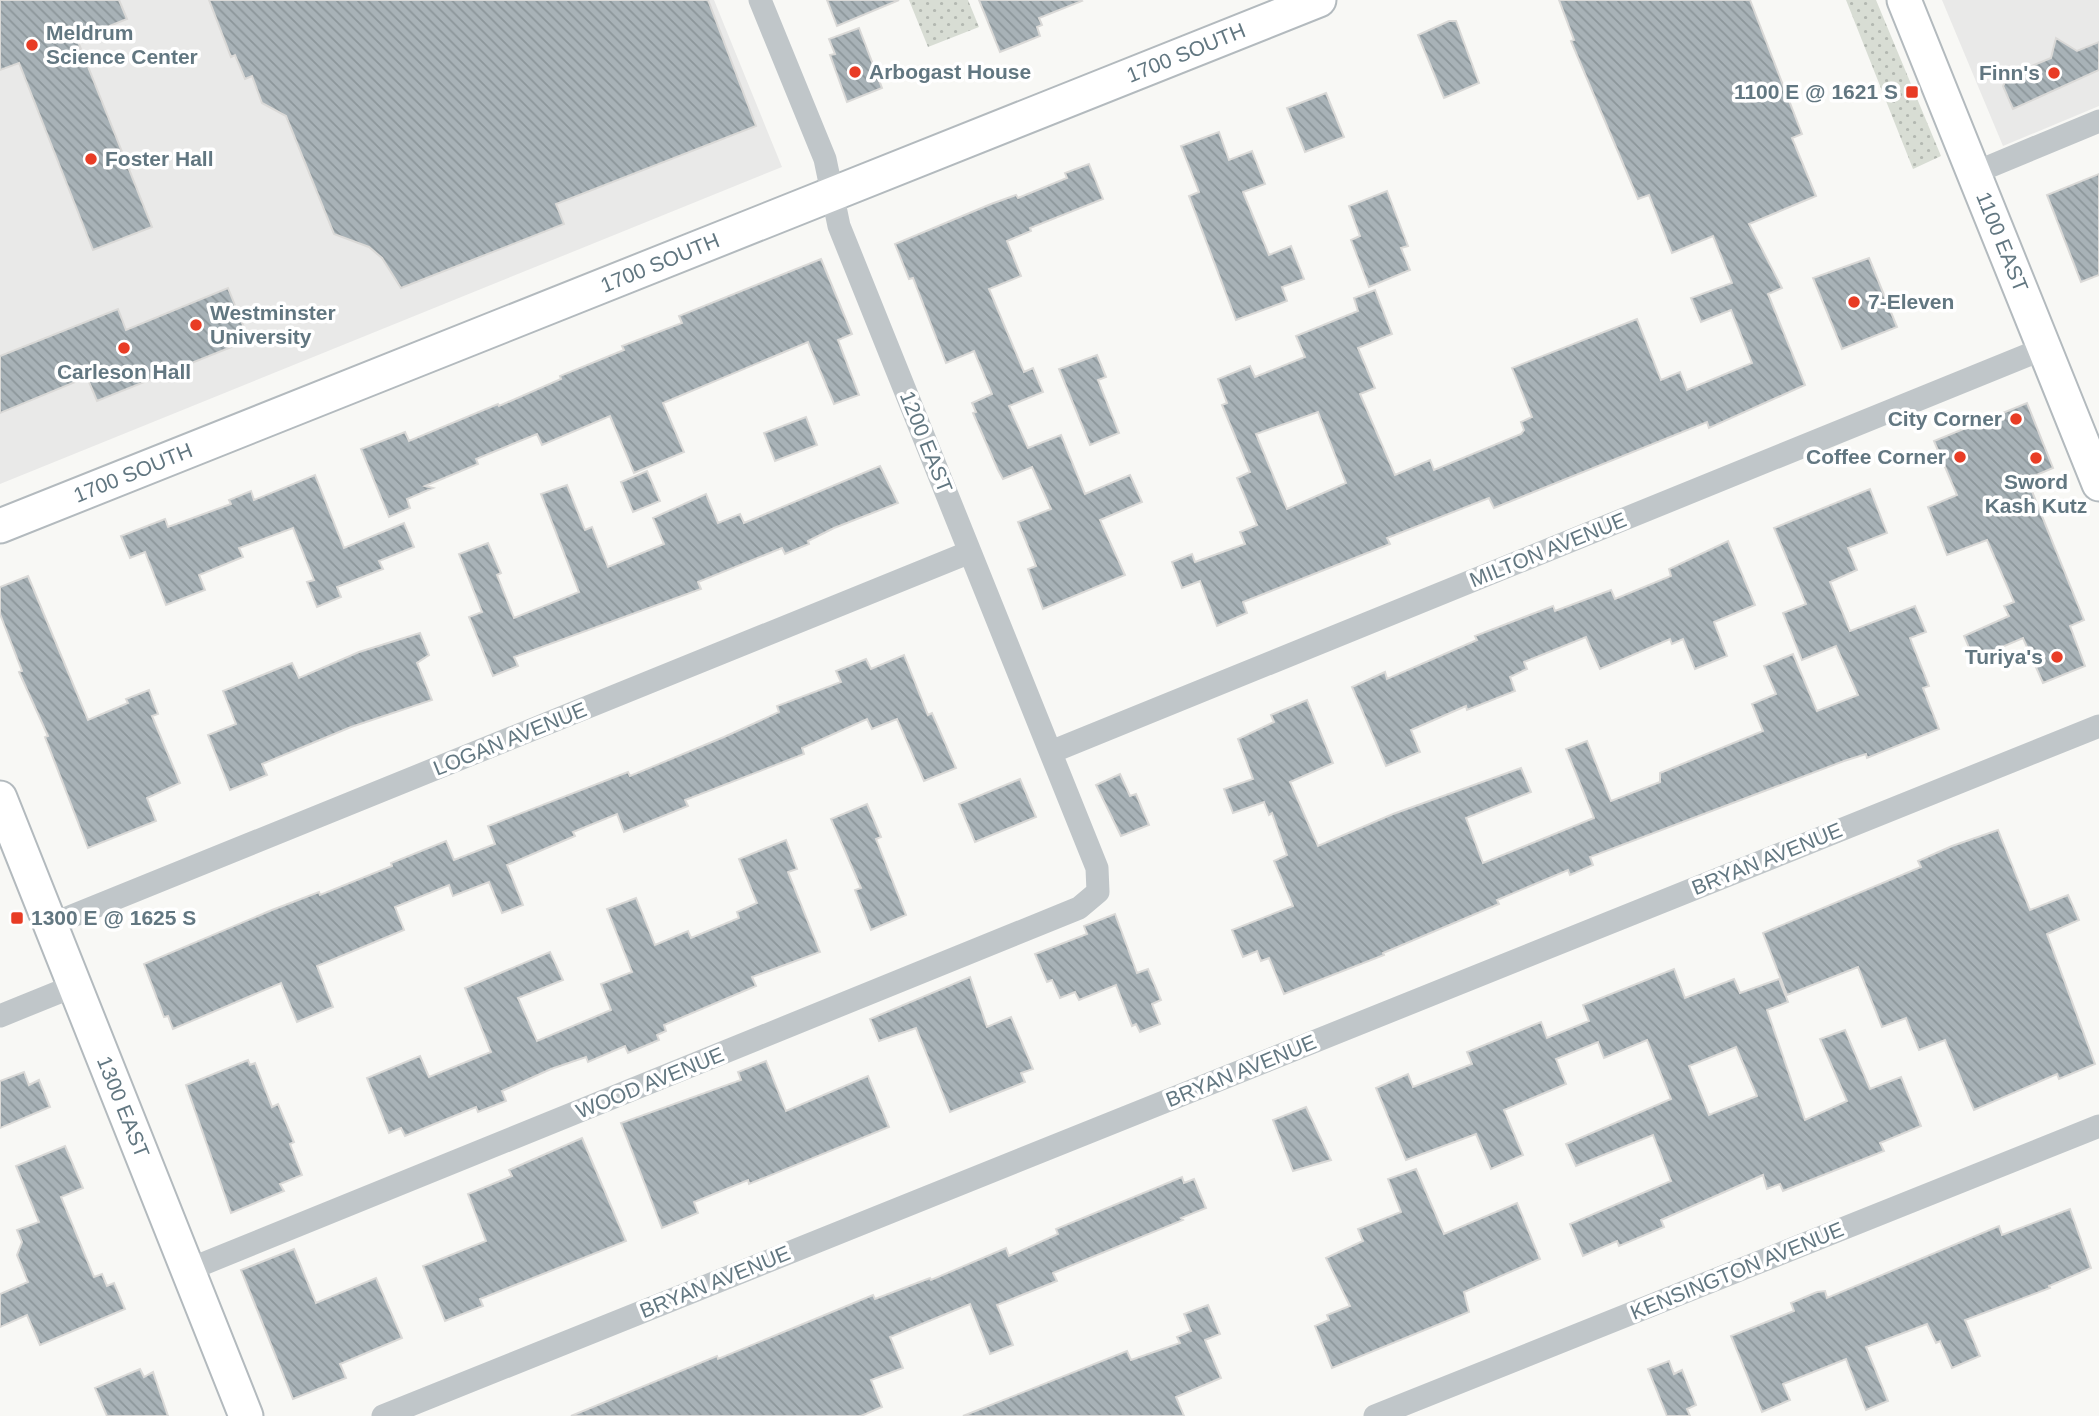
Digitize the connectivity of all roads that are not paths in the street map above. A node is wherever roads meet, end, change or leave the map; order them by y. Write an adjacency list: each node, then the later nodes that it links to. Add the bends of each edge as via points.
1 (760, 0): 6 (street, 1200 EAST, via 825,159)
2 (1320, 0): 6 (street, 1700 SOUTH)
3 (1904, 0): 5 (street, 1100 EAST)
4 (2099, 121): 5 (street)
5 (1974, 173): 7 (street, 1100 EAST)
6 (832, 194): 9 (street, 1700 SOUTH); 10 (street, 1200 EAST, via 839,226)
7 (2045, 348): 8 (street, 1100 EAST); 12 (street, MILTON AVENUE)
8 (2099, 484)
9 (0, 526)
10 (970, 552): 12 (street, 1200 EAST); 15 (street, LOGAN AVENUE)
11 (2099, 726): 21 (street, BRYAN AVENUE)
12 (1051, 752): 14 (street, 1200 EAST)
13 (0, 799): 15 (street, 1300 EAST)
14 (1099, 882): 19 (street, WOOD AVENUE, via 1098,892 1079,908)
15 (50, 925): 16 (street, 1300 EAST)
16 (74, 986): 17 (street); 19 (street, 1300 EAST)
17 (0, 1016)
18 (2099, 1126): 22 (street, KENSINGTON AVENUE)
19 (188, 1270): 20 (street, 1300 EAST)
20 (246, 1416)
21 (383, 1416)
22 (1375, 1416)

